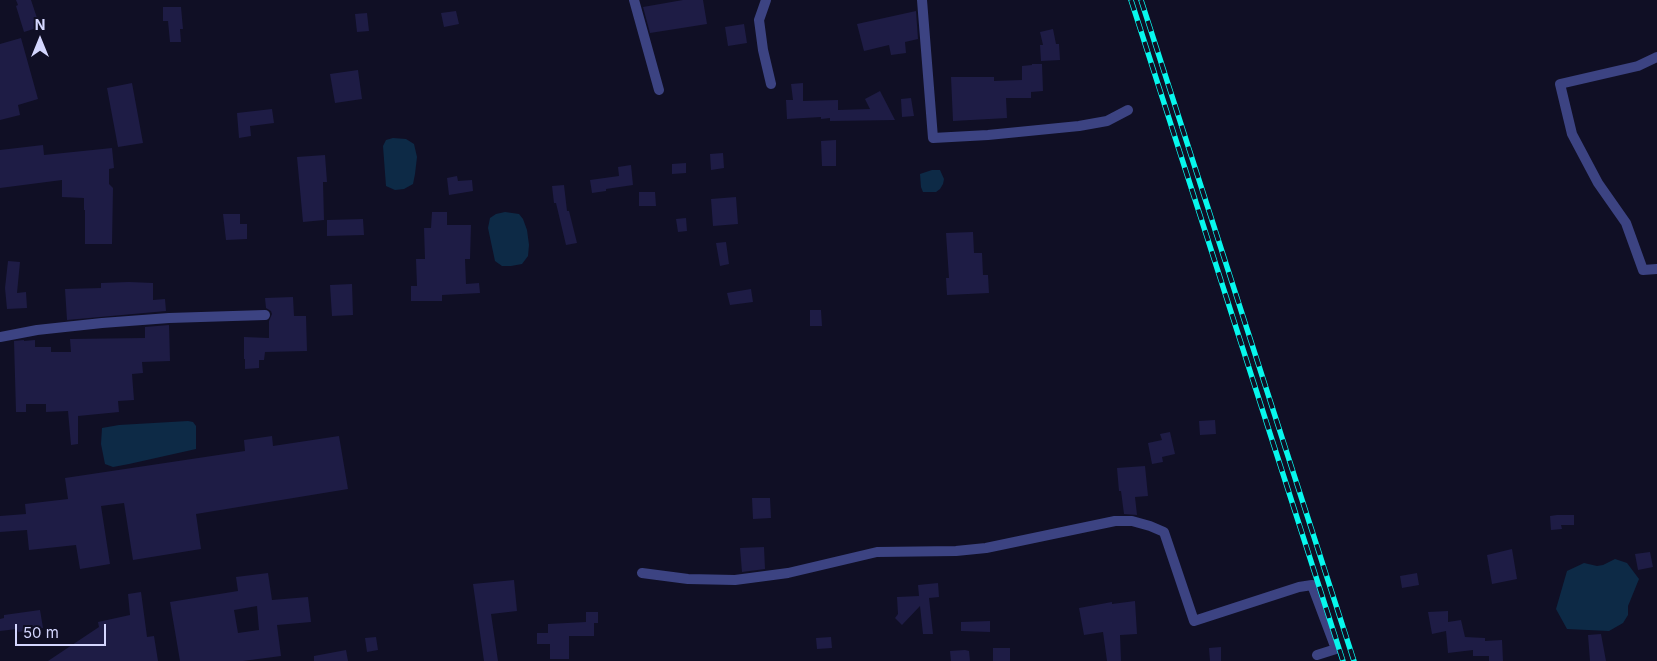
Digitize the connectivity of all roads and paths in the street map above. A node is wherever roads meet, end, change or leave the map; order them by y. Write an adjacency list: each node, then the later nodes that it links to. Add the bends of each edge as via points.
1 (634, 0): 6 (street)
2 (766, 0): 5 (street, via 759,20)
3 (922, 0): 7 (street, via 933,138 988,136 1079,126 1107,121)
4 (1657, 57): 8 (street, via 1638,66 1560,84 1572,134 1598,184 1626,223 1643,270)
5 (771, 84)
6 (659, 90)
7 (1128, 110)
8 (1657, 268)
9 (265, 315): 10 (street, via 112,322)
10 (0, 337)
11 (642, 573): 12 (street, via 688,579 735,580 788,573 877,552 986,548 1116,521 1132,521 1164,532 1194,621 1312,585 1336,649)
12 (1317, 655)

